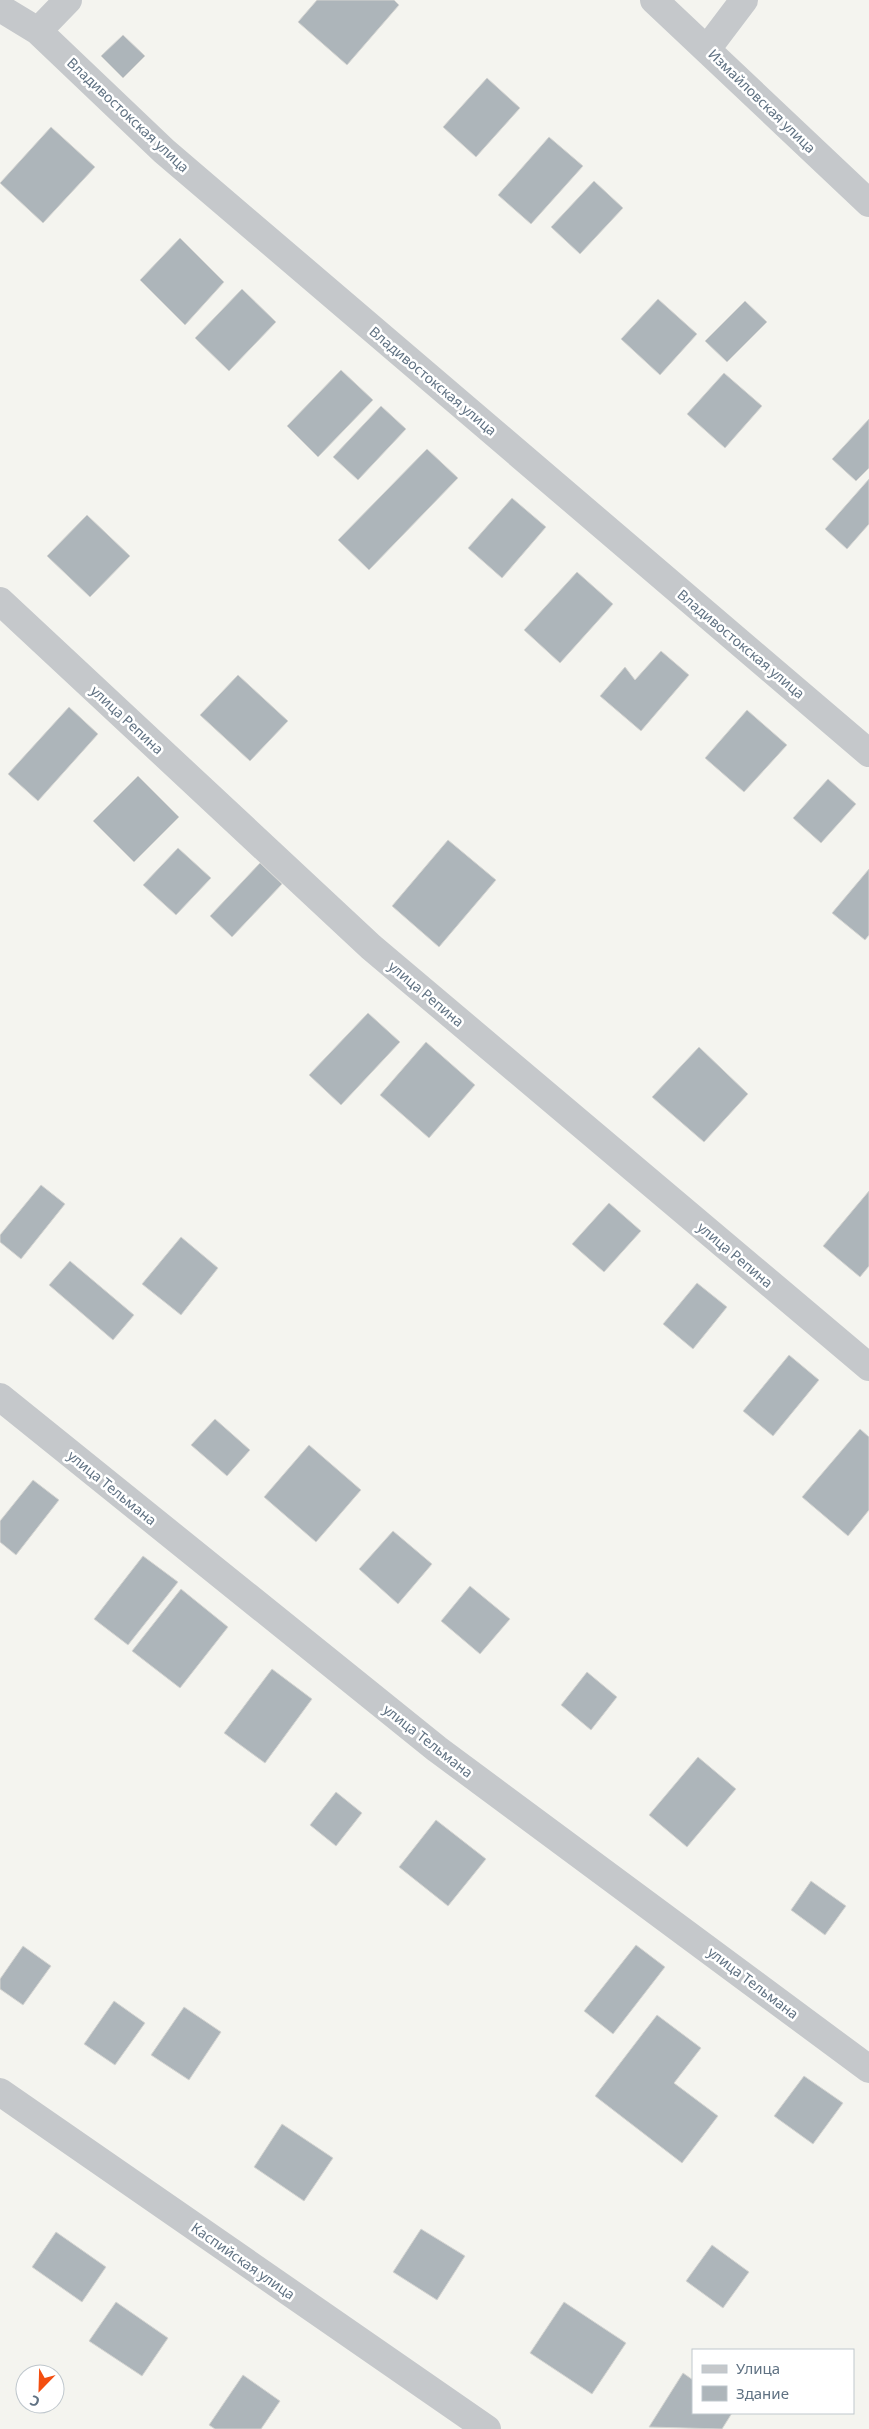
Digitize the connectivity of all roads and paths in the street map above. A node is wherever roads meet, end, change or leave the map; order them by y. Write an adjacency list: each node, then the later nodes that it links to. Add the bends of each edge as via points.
1 (68, 0): 5 (street)
2 (654, 0): 6 (street, Измайловская улица)
3 (744, 0): 6 (street)
4 (0, 8): 5 (street, Владивостокская улица)
5 (38, 31): 9 (street, Владивостокская улица, via 164,151)
6 (707, 49): 7 (street, Измайловская улица)
7 (869, 203)
8 (0, 601): 10 (street, улица Репина, via 370,947)
9 (869, 752)
10 (869, 1367)
11 (0, 1397): 12 (street, улица Тельмана, via 438,1749)
12 (869, 2069)
13 (0, 2092): 14 (street, Каспийская улица)
14 (487, 2429)

